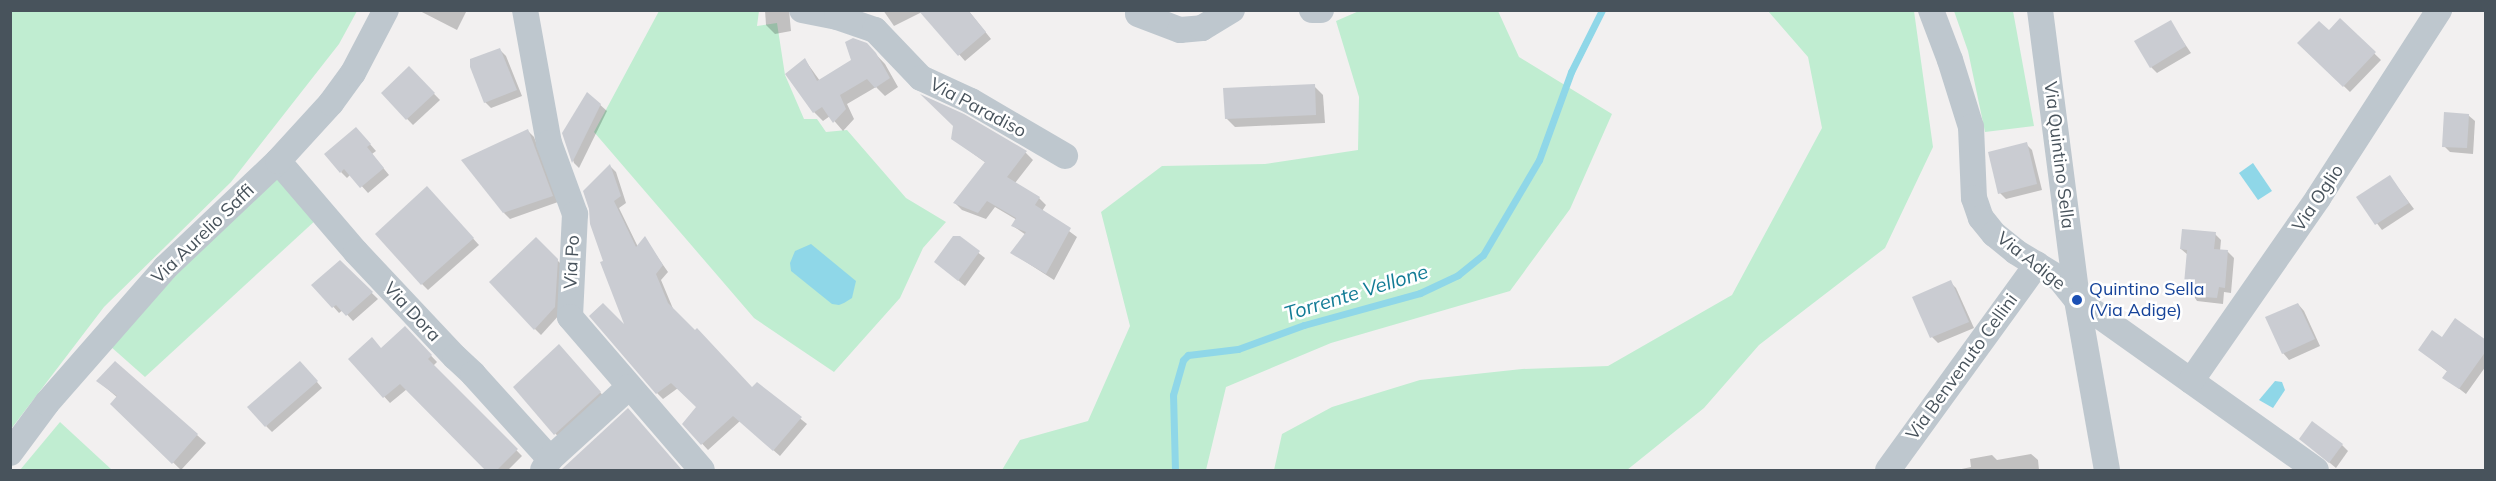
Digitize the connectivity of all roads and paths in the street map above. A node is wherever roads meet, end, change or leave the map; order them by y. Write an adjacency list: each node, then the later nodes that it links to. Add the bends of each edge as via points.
1 (386, 10): 12 (street, Via Aurelio Saffi, via 353,73)
2 (525, 10): 16 (street, Via Po, via 549,143 575,214 570,317)
3 (802, 10): 11 (street, Via Paradiso, via 875,30 921,78 971,101)
4 (1232, 10): 10 (street, via 1202,28 1180,30)
5 (1312, 10): 6 (street)
6 (1321, 10)
7 (1931, 10): 13 (street, Via Adige, via 1971,127 1974,198 1982,218 1994,234)
8 (2040, 10): 14 (street, Via Quintino Sella)
9 (2439, 10): 15 (street, Via Oglio, via 2318,198)
10 (1138, 14)
11 (1065, 156)
12 (278, 161): 17 (street, Via Aurelio Saffi, via 165,268 47,403); 18 (street, Via Dora, via 356,252 473,374)
13 (2037, 264): 14 (street, Via Adige, via 2060,279); 20 (street, Via Benvenuto Cellini)
14 (2078, 300): 15 (street, Via Adige); 21 (street)
15 (2191, 381): 22 (street, Via Adige)
16 (629, 387): 18 (street); 19 (street, Via Po)
17 (10, 453)
18 (547, 465)
19 (702, 471)
20 (1888, 471)
21 (2108, 471)
22 (2316, 471)

